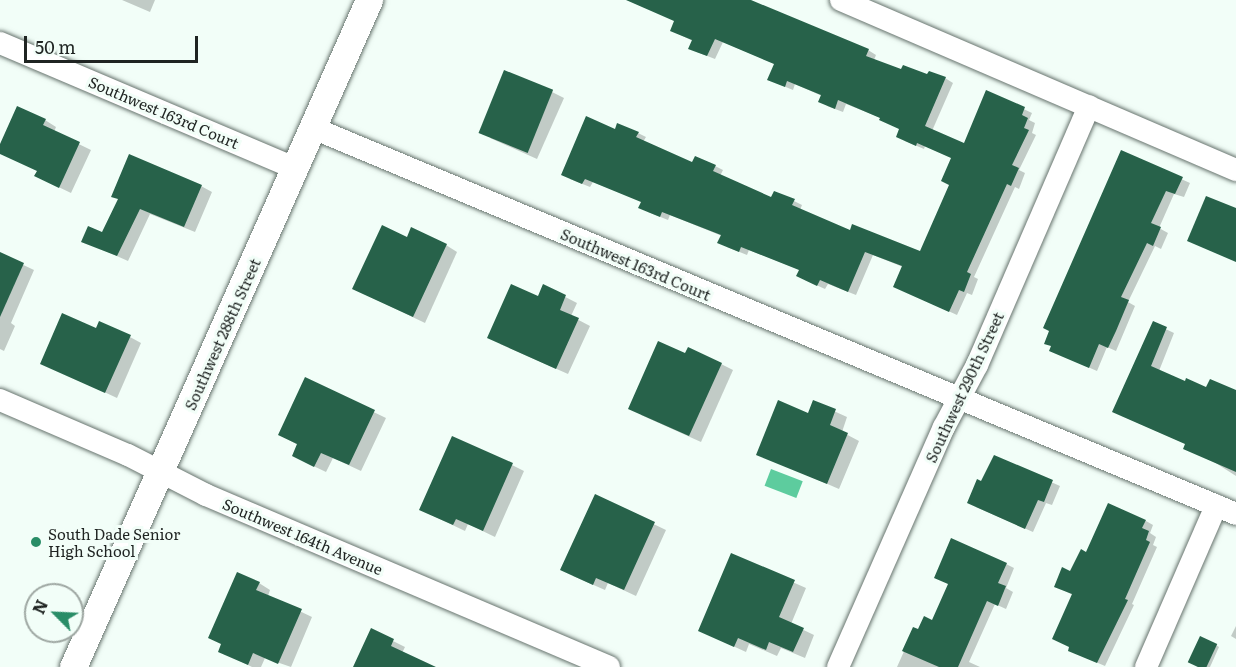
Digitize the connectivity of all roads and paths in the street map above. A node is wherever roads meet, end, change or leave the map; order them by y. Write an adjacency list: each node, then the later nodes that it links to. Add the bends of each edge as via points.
1 (369, 0): 5 (street, Southwest 288th Street)
2 (841, 0): 4 (street)
3 (0, 43): 6 (street, Southwest 163rd Court)
4 (1089, 106): 7 (street); 9 (street, Southwest 290th Street)
5 (313, 128): 6 (street, Southwest 288th Street); 9 (street, Southwest 163rd Court)
6 (295, 168): 10 (street, Southwest 288th Street)
7 (1236, 170)
8 (0, 400): 10 (street, Southwest 164th Avenue)
9 (959, 400): 11 (street, Southwest 163rd Court); 14 (street, Southwest 290th Street)
10 (160, 472): 12 (street, Southwest 288th Street); 13 (street, Southwest 164th Avenue)
11 (1226, 510): 15 (street)
12 (73, 667)
13 (609, 667)
14 (838, 667)
15 (1146, 667)

